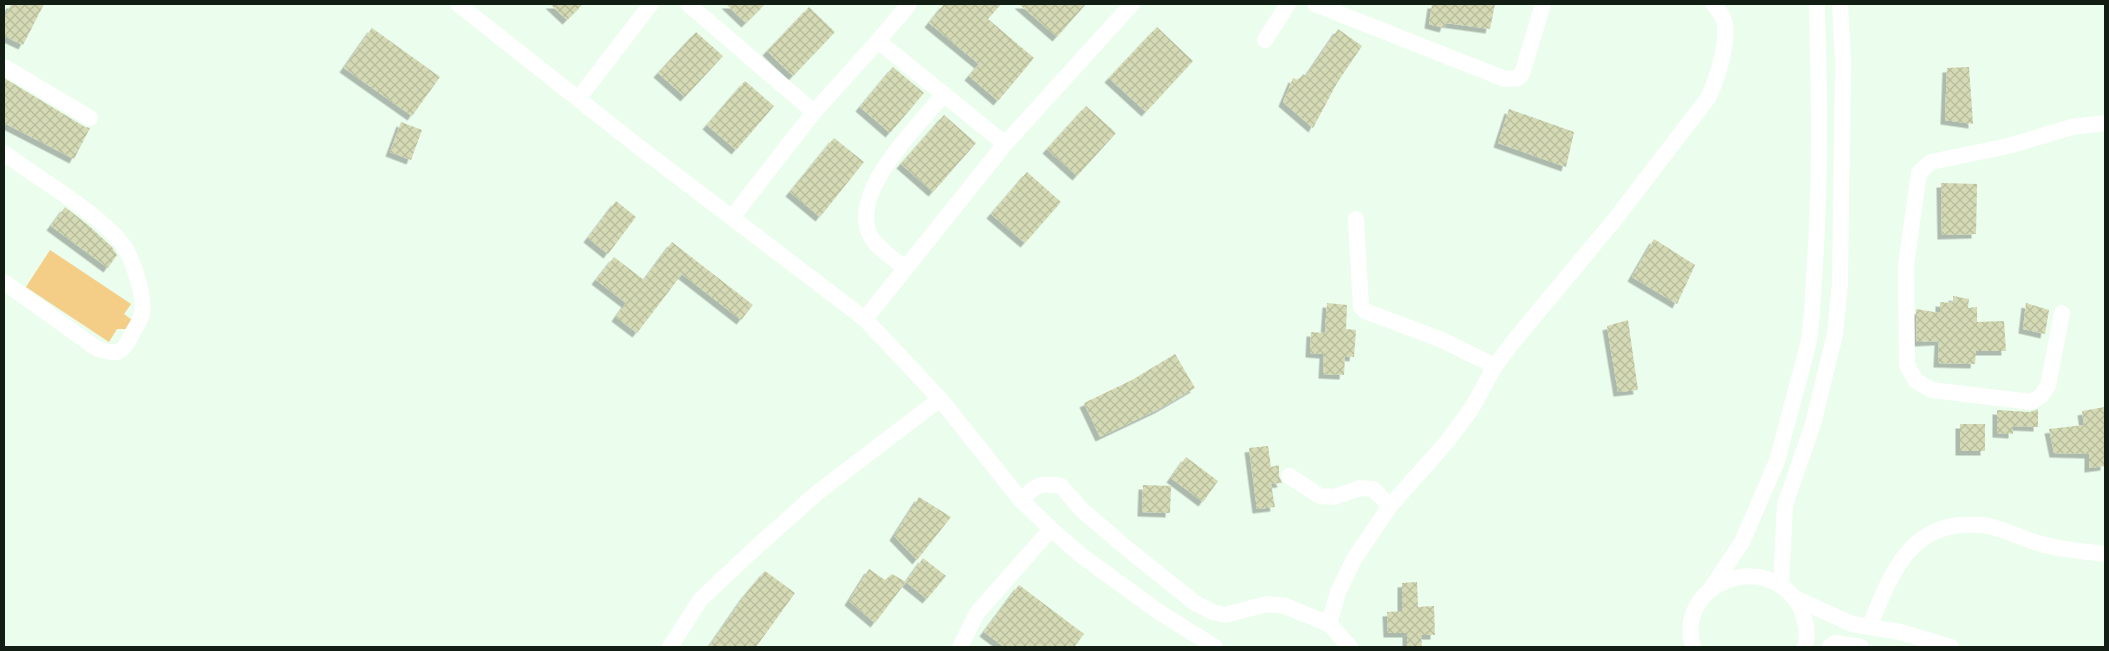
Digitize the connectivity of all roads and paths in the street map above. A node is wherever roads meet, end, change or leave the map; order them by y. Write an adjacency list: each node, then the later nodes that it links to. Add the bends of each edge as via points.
1 (458, 4): 16 (street)
2 (651, 4): 16 (street)
3 (688, 4): 17 (street)
4 (909, 4): 13 (street)
5 (1132, 4): 20 (street)
6 (1288, 4): 12 (street)
7 (1315, 4): 8 (street, via 1505,79 1518,78 1522,74)
8 (1543, 4)
9 (1713, 4): 28 (street, via 1725,23 1725,40 1715,84 1708,98 1616,218)
10 (1817, 4): 36 (street, via 1817,232 1808,345 1777,461 1742,542)
11 (1840, 4): 35 (street, via 1840,283 1835,334 1813,424 1785,505)
12 (1265, 40)
13 (878, 41): 15 (street); 17 (street)
14 (4, 67): 18 (street)
15 (944, 94): 20 (street); 24 (street, via 883,169 867,200 871,236)
16 (578, 99): 22 (street)
17 (814, 112): 22 (street)
18 (90, 118)
19 (2105, 123): 26 (street, via 2072,127 2008,146 1931,162 1919,173 1906,265 1907,365 1916,381 1932,390 2031,402 2048,386)
20 (1005, 144): 24 (street)
21 (4, 153): 25 (street, via 98,220 121,243 141,290 142,314 126,346 119,352 110,353 96,348)
22 (733, 216): 27 (street)
23 (1356, 219): 28 (street, via 1361,307)
24 (905, 268): 27 (street)
25 (4, 282)
26 (2062, 313)
27 (865, 319): 29 (street)
28 (1495, 366): 32 (street, via 1472,408 1446,443)
29 (940, 399): 31 (street); 41 (street, via 817,493 752,551 700,600)
30 (1288, 476): 32 (street, via 1320,496 1334,497 1360,488 1372,489)
31 (1021, 500): 33 (street); 38 (street, via 1034,487 1046,483 1061,486 1082,510 1130,551 1195,603 1214,612 1225,615 1268,604 1285,606)
32 (1390, 506): 38 (street, via 1354,559 1338,592)
33 (1051, 529): 42 (street, via 977,613); 43 (street, via 1082,556 1159,612)
34 (2105, 554): 39 (street, via 2043,545 1981,525 1951,526 1933,531 1900,560)
35 (1781, 585): 36 (street, via 1764,577 1745,575 1726,579); 37 (street)
36 (1710, 590): 40 (street, via 1698,604)
37 (1795, 598): 39 (street, via 1852,624); 45 (street, via 1805,616 1808,638)
38 (1329, 624): 44 (street)
39 (1870, 625): 48 (street)
40 (1690, 645)
41 (670, 647)
42 (960, 647)
43 (1215, 647)
44 (1350, 647)
45 (1805, 647)
46 (1829, 647): 47 (street, via 1835,643)
47 (1861, 647)
48 (1951, 647)

